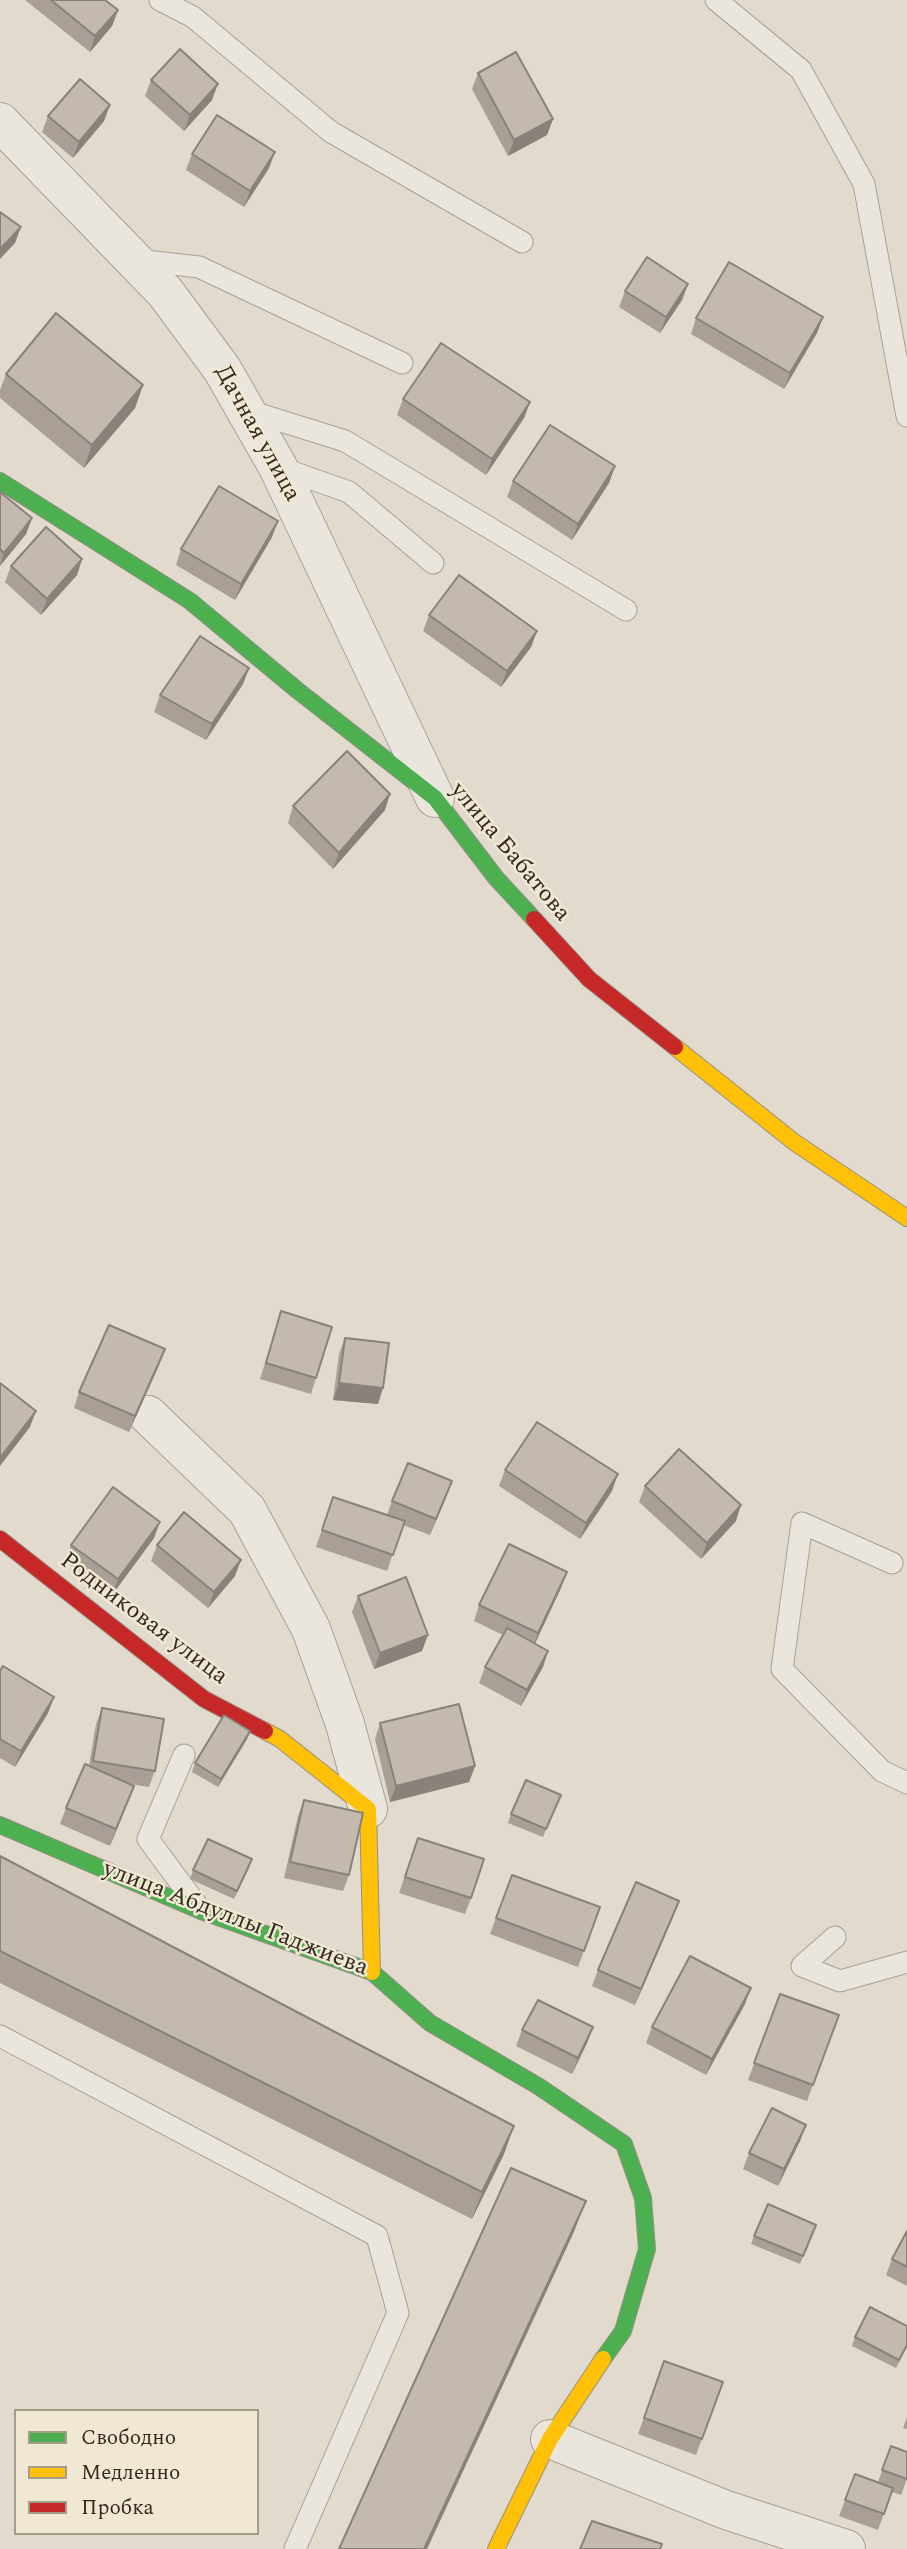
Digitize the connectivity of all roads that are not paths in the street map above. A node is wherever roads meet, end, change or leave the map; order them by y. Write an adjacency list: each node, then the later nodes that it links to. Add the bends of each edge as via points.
1 (160, 0): 4 (lane, via 193,17 331,132)
2 (716, 0): 8 (lane, via 801,70 864,184)
3 (0, 121): 5 (street, Дачная улица)
4 (522, 242)
5 (135, 260): 6 (lane, via 199,267); 7 (street, Дачная улица, via 222,369)
6 (402, 363)
7 (246, 410): 9 (street, Дачная улица); 12 (lane, via 345,441)
8 (907, 416)
9 (278, 467): 11 (lane, via 349,492); 13 (street, Дачная улица)
10 (0, 481): 13 (street, улица Бабатова, via 190,601)
11 (433, 563)
12 (626, 610)
13 (435, 798): 14 (street, улица Бабатова, via 496,878 589,979 794,1142)
14 (907, 1218)
15 (148, 1415): 20 (street, via 247,1510 311,1629 345,1724)
16 (0, 1539): 20 (street, Родниковая улица, via 204,1699 280,1739)
17 (892, 1563): 19 (lane, via 802,1523 782,1669 882,1771)
18 (184, 1755): 22 (lane, via 148,1839)
19 (907, 1783)
20 (368, 1809): 25 (street)
21 (0, 1825): 22 (street, улица Абдуллы Гаджиева)
22 (201, 1911): 25 (street, улица Абдуллы Гаджиева)
23 (835, 1937): 24 (lane, via 802,1966 840,1981)
24 (907, 1962)
25 (372, 1972): 27 (street, улица Абдуллы Гаджиева, via 430,2023 624,2144 643,2198 647,2249 623,2331)
26 (0, 2036): 28 (lane, via 376,2236 398,2313)
27 (550, 2439): 29 (street, улица Абдуллы Гаджиева); 30 (street, via 726,2510)
28 (295, 2549)
29 (496, 2549)
30 (846, 2549)

